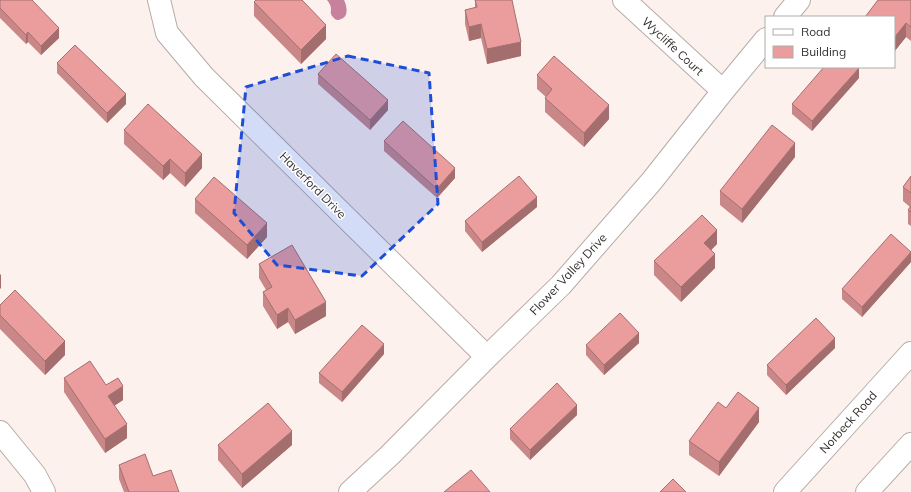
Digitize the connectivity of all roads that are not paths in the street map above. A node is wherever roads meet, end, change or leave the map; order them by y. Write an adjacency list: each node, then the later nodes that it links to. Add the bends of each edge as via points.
1 (159, 0): 8 (street, Haverford Drive, via 168,32 204,77)
2 (624, 0): 6 (street, Wycliffe Court)
3 (799, 0): 4 (street)
4 (786, 16)
5 (765, 41): 6 (street, Flower Valley Drive)
6 (723, 91): 8 (street, Flower Valley Drive, via 651,182 561,285)
7 (911, 353): 13 (street, Norbeck Road)
8 (487, 357): 12 (street, Flower Valley Drive)
9 (0, 432): 11 (street, via 35,475)
10 (911, 444): 14 (street)
11 (44, 492)
12 (350, 492)
13 (785, 492)
14 (867, 492)

